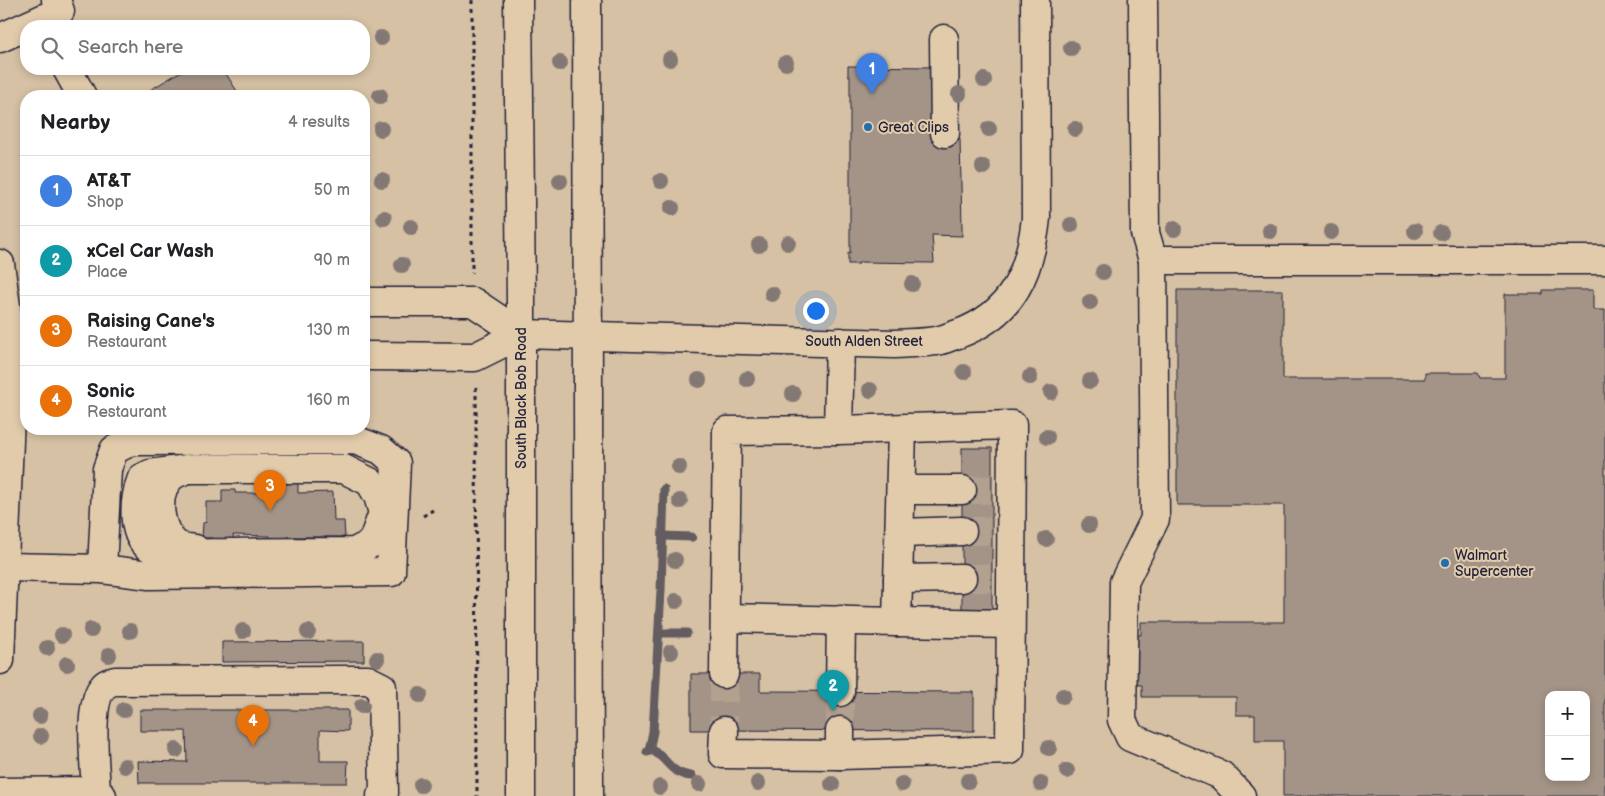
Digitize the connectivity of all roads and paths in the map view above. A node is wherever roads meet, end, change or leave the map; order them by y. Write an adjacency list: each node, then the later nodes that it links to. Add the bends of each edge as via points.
1 (472, 0): 15 (path)
2 (518, 0): 18 (main road, South Black Bob Road)
3 (587, 0): 19 (main road)
4 (1035, 0): 20 (main road, South Alden Street, via 1036,218 1033,247 1024,275 1008,302 978,327 937,341 894,344)
5 (1143, 0): 12 (main road, via 1145,233)
6 (20, 28): 7 (main road)
7 (0, 38)
8 (944, 39): 11 (main road)
9 (70, 75): 10 (main road)
10 (79, 90)
11 (945, 133)
12 (1153, 260): 13 (main road); 51 (main road, via 1155,518 1124,582 1122,720 1130,737 1221,775)
13 (1605, 260)
14 (0, 264): 17 (main road)
15 (472, 267)
16 (370, 302): 18 (main road, via 473,302)
17 (16, 304): 21 (main road)
18 (521, 334): 19 (main road, South Alden Street); 22 (main road, via 475,357); 49 (main road, South Black Bob Road)
19 (587, 334): 20 (main road, South Alden Street, via 631,338); 50 (main road)
20 (840, 342): 25 (main road)
21 (18, 354): 26 (main road)
22 (370, 356)
23 (476, 384): 48 (path)
24 (902, 429): 25 (main road); 27 (main road); 40 (main road, via 1012,426 1001,489 1001,577)
25 (838, 430): 37 (main road, via 727,430)
26 (3, 486): 32 (main road)
27 (902, 490): 28 (main road); 30 (main road)
28 (962, 490)
29 (962, 531): 30 (main road)
30 (901, 533): 36 (main road)
31 (357, 552): 31 (main road, via 372,544 383,513 370,482 344,469 188,469 171,477 163,489 161,516 164,530 177,546 218,553); 34 (main road)
32 (4, 567): 33 (main road); 41 (main road)
33 (102, 569): 34 (main road, via 149,575); 34 (main road, via 107,469 114,450 132,441 355,440 381,450 396,463 390,572)
34 (315, 573)
35 (962, 578): 36 (main road)
36 (898, 579): 39 (main road)
37 (726, 618): 38 (main road); 42 (main road)
38 (841, 620): 39 (main road); 43 (main road)
39 (897, 622): 40 (main road)
40 (1010, 624): 44 (main road, via 1010,750)
41 (0, 660)
42 (724, 674)
43 (840, 692)
44 (724, 742)
45 (0, 792): 46 (main road)
46 (99, 793): 47 (main road, via 94,710 104,685 114,681 341,680 376,682 382,687 384,793)
47 (381, 796)
48 (478, 796)
49 (521, 796)
50 (589, 796)
51 (1242, 796)

